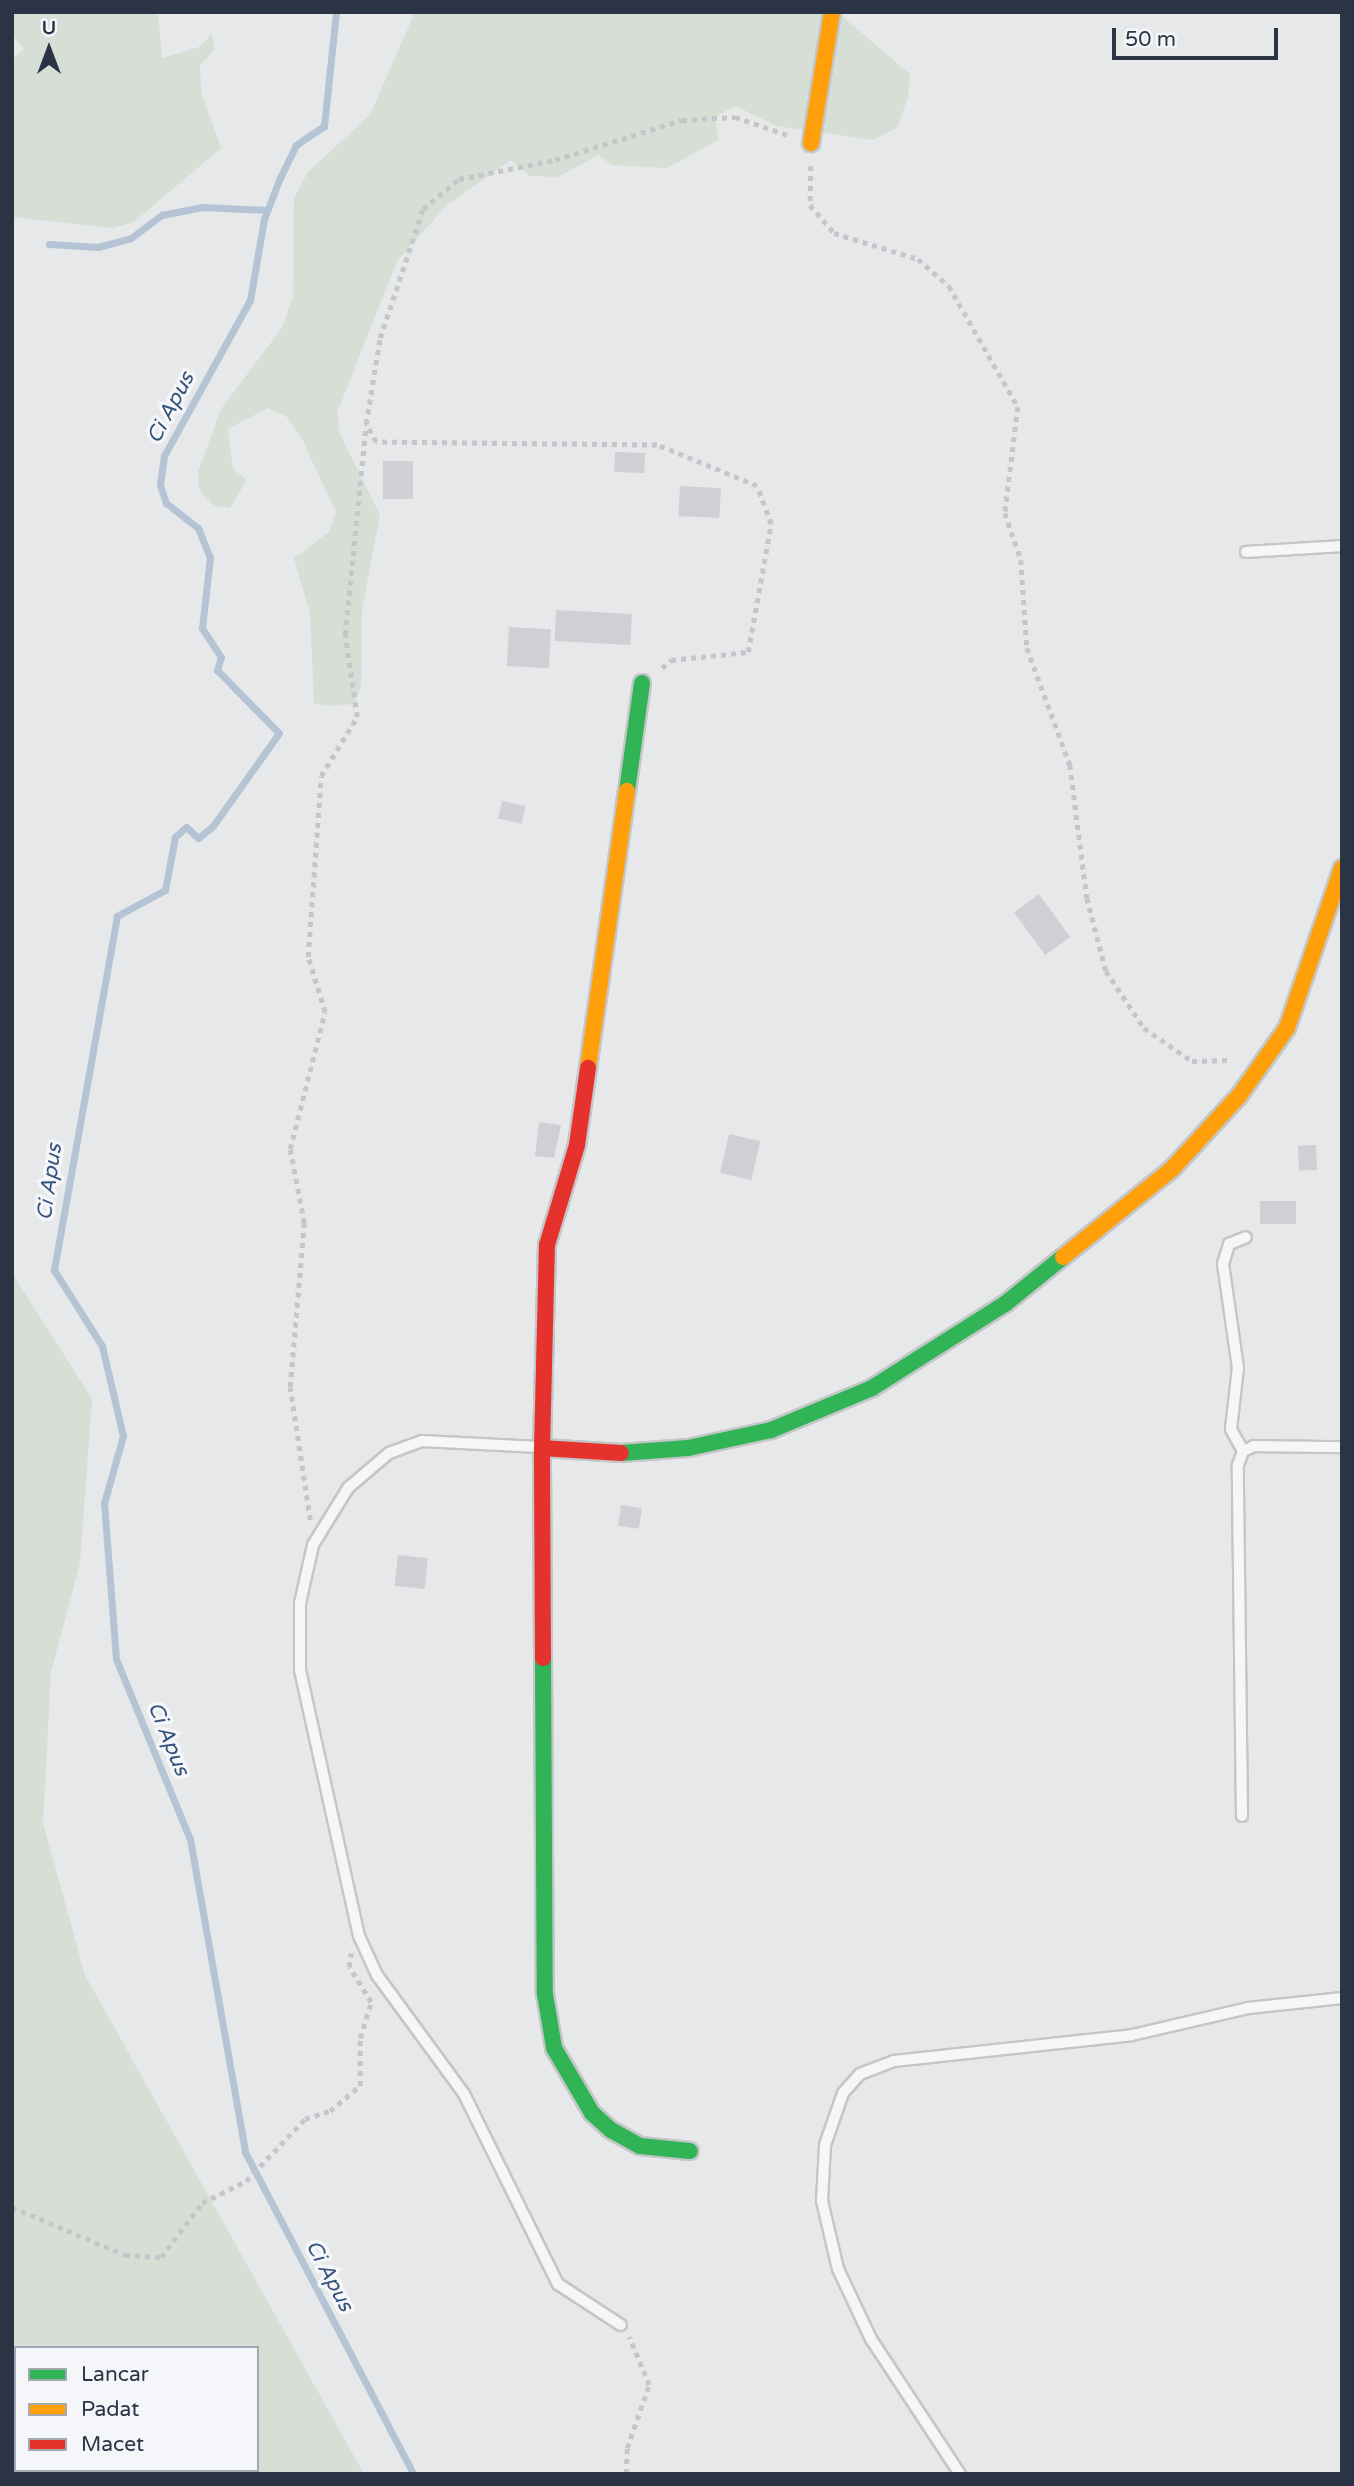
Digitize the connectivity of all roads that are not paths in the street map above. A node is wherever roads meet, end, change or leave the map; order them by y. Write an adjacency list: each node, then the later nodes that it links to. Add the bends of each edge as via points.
1 (832, 12): 2 (street)
2 (811, 143)
3 (1342, 546): 4 (lane)
4 (1246, 552)
5 (642, 683): 9 (street, via 578,1145 547,1245)
6 (1342, 868): 9 (street, via 1287,1028 1239,1096 1172,1169 1005,1304 872,1388 771,1430 688,1448 615,1454)
7 (1246, 1237): 10 (lane, via 1229,1244 1223,1264 1238,1368 1231,1429)
8 (1342, 1447): 10 (lane)
9 (542, 1448): 13 (street, via 545,1994 554,2048 592,2113 611,2130 640,2146); 14 (lane, via 422,1441 389,1454 348,1488 313,1545 300,1603 300,1670 359,1936 377,1975 464,2094 558,2284)
10 (1243, 1451): 11 (lane)
11 (1242, 1816)
12 (1342, 1998): 15 (lane, via 1248,2008 1132,2035 894,2061 860,2074 843,2093 825,2145 822,2201 838,2269 871,2339)
13 (690, 2151)
14 (621, 2325)
15 (960, 2474)

